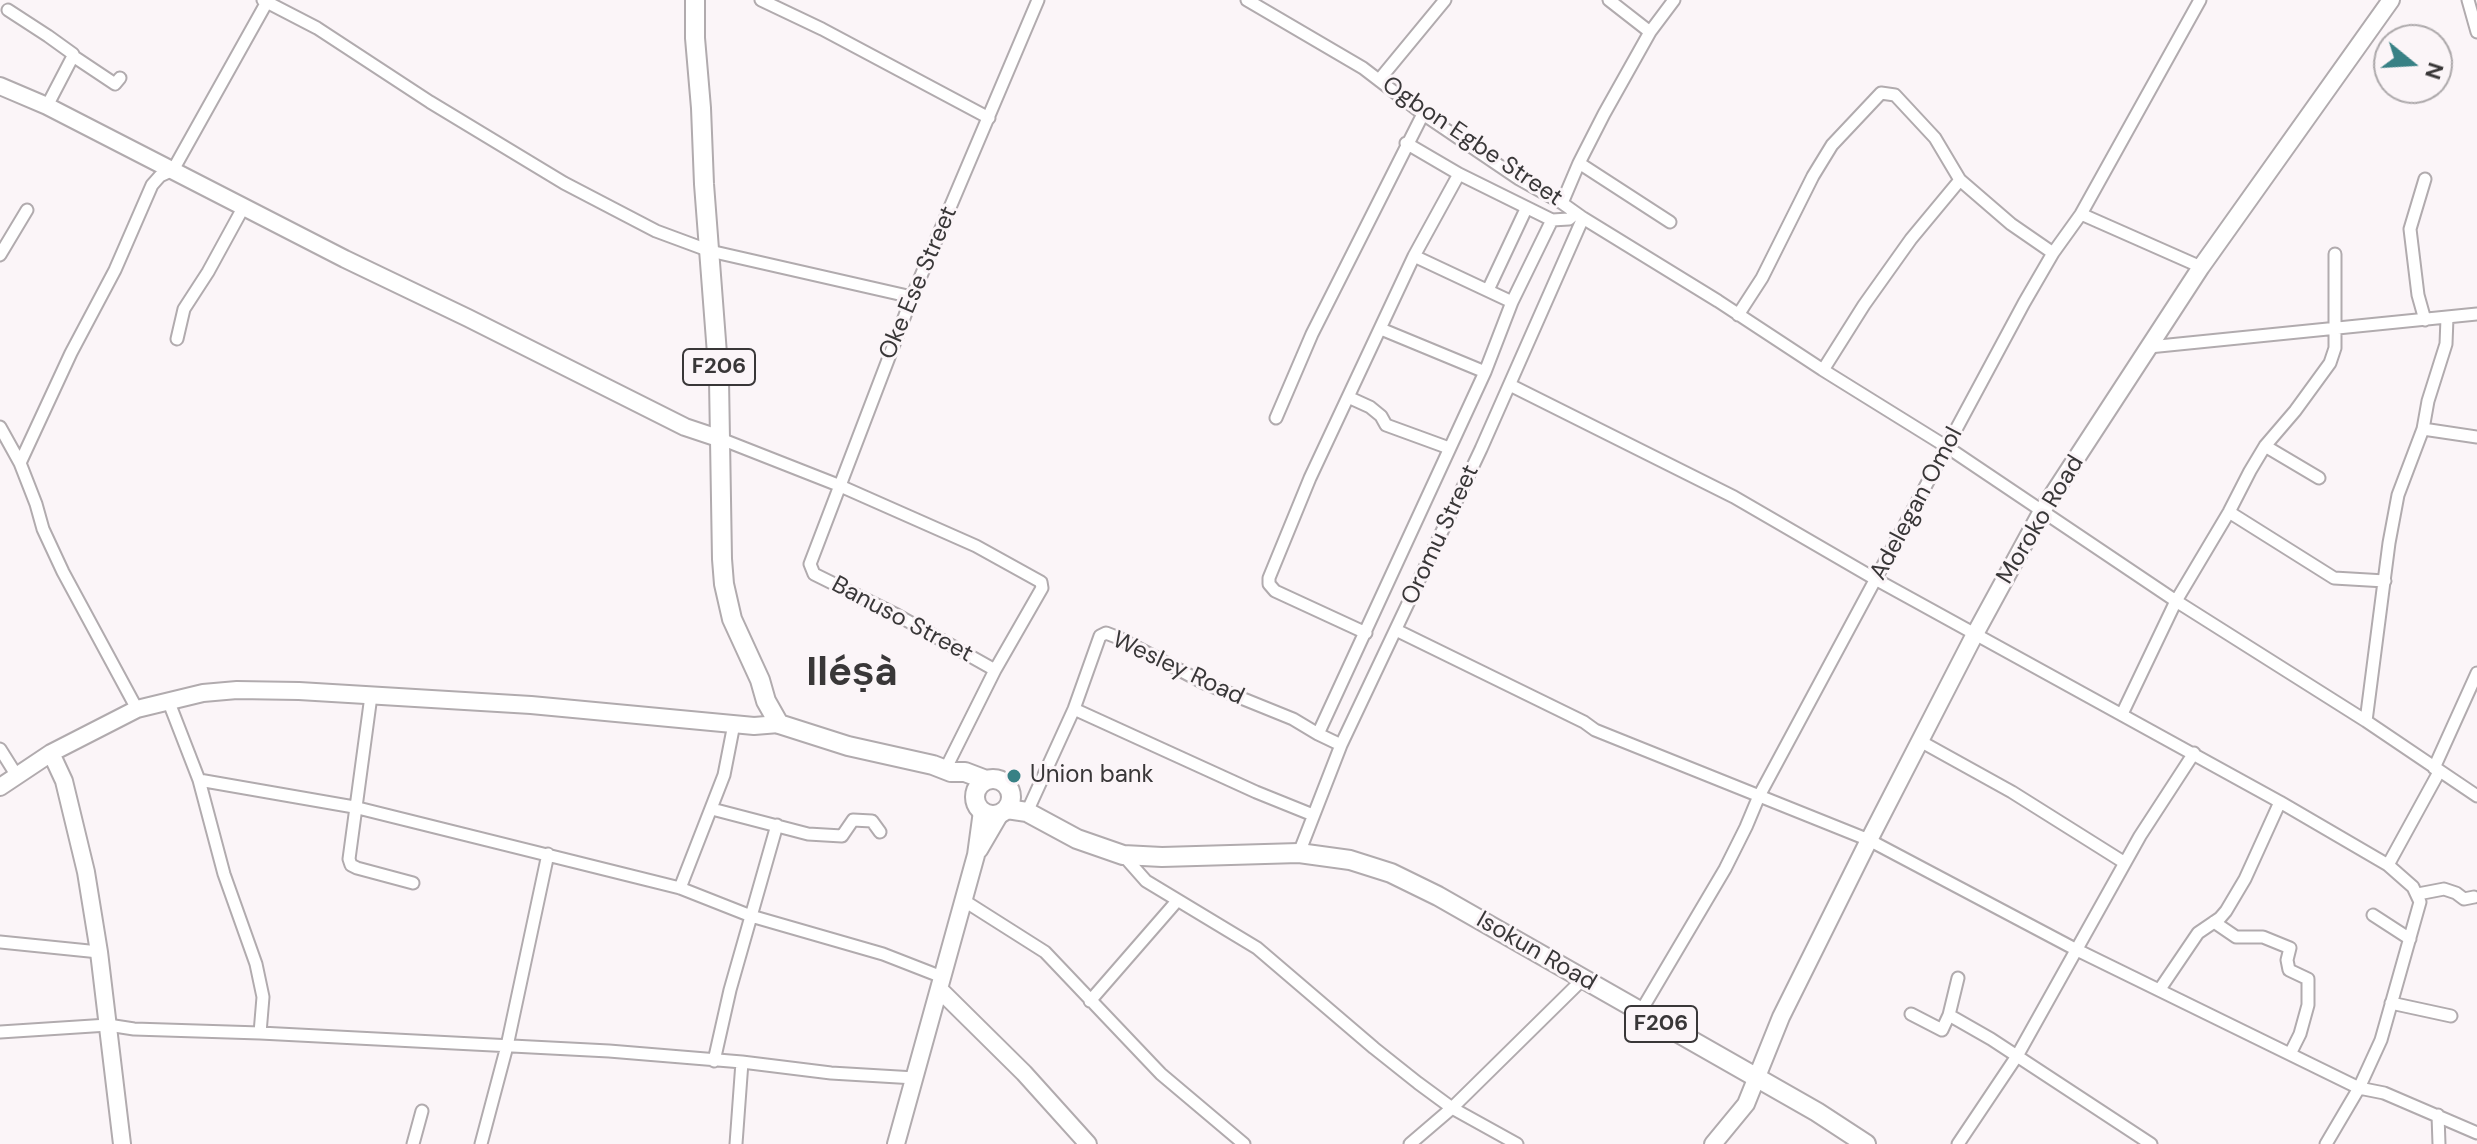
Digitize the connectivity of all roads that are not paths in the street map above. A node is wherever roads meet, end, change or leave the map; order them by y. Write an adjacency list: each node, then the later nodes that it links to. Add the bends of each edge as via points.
1 (695, 0): 36 (main road, F206)
2 (761, 0): 21 (street)
3 (1038, 0): 21 (street, Oke Ese Street)
4 (1247, 0): 17 (street, Ogbon Egbe Street)
5 (1445, 0): 17 (street)
6 (1609, 0): 13 (street)
7 (1674, 0): 13 (street)
8 (2200, 0): 32 (street, Adelegan Omol)
9 (2391, 0): 41 (street, Moroko Road)
10 (2468, 0): 14 (street)
11 (266, 1): 24 (street); 36 (street, via 564,183 656,231)
12 (8, 10): 15 (street)
13 (1650, 32): 23 (street)
14 (2477, 32)
15 (74, 57): 16 (street, via 115,84); 19 (street)
16 (120, 78)
17 (1379, 80): 20 (street, Ogbon Egbe Street)
18 (0, 86): 19 (street)
19 (47, 106): 24 (street)
20 (1423, 114): 22 (street); 28 (street, Ogbon Egbe Street)
21 (989, 118): 43 (street, Oke Ese Street)
22 (1406, 143): 25 (street); 57 (street)
23 (1579, 163): 28 (street); 35 (street)
24 (173, 170): 29 (street); 65 (street, via 152,185)
25 (1459, 174): 30 (street); 40 (street)
26 (2425, 179): 48 (street, via 2410,229)
27 (1960, 180): 37 (street); 46 (street, via 1935,138 1895,95 1881,93 1832,145); 53 (street, via 1911,239)
28 (1562, 203): 33 (street, Ogbon Egbe Street)
29 (243, 208): 51 (street, via 184,309); 61 (street, via 685,427)
30 (1526, 209): 34 (street); 42 (street)
31 (27, 210): 39 (street)
32 (2081, 214): 37 (street, Adelegan Omol); 41 (street)
33 (1580, 216): 34 (street); 46 (street, Ogbon Egbe Street); 55 (street, Oromu Street)
34 (1552, 220): 44 (street)
35 (1670, 222)
36 (710, 251): 43 (street); 61 (main road, F206)
37 (2053, 253): 63 (street, Adelegan Omol)
38 (2335, 254): 49 (street)
39 (0, 255)
40 (1414, 256): 42 (street); 50 (street)
41 (2201, 267): 52 (street, Moroko Road)
42 (1488, 290): 44 (street)
43 (912, 297): 67 (street, Oke Ese Street)
44 (1512, 302): 54 (street)
45 (2477, 314): 47 (street)
46 (1738, 315): 53 (street)
47 (2447, 318): 48 (street); 59 (street, via 2446,344)
48 (2425, 320): 49 (street)
49 (2335, 328): 52 (street); 62 (street, via 2335,348 2323,376)
50 (1381, 329): 54 (street); 56 (street)
51 (177, 339)
52 (2149, 347): 68 (street, Moroko Road)
53 (1823, 370): 63 (street)
54 (1485, 372): 64 (street)
55 (1510, 385): 71 (street, via 1734,497); 74 (street, Oromu Street)
56 (1348, 397): 64 (street, via 1370,407 1386,425); 75 (street, via 1287,530 1269,584)
57 (1276, 418)
58 (0, 427): 65 (street)
59 (2423, 429): 60 (street); 72 (street, via 2398,495)
60 (2477, 437)
61 (721, 439): 67 (street); 86 (main road, F206, via 724,584 732,619)
62 (2265, 446): 66 (street); 69 (street)
63 (1947, 447): 68 (street); 71 (street, Adelegan Omol)
64 (1449, 448): 75 (street)
65 (20, 463): 81 (street, via 43,529)
66 (2319, 478)
67 (838, 485): 70 (street, Oke Ese Street); 77 (street, via 1038,579 1042,588)
68 (2042, 511): 73 (street); 76 (street, Moroko Road)
69 (2229, 512): 72 (street, via 2334,578); 73 (street)
70 (810, 569): 77 (street, Banuso Street)
71 (1877, 580): 76 (street); 99 (street, Adelegan Omol)
72 (2385, 581): 84 (street)
73 (2176, 601): 83 (street); 84 (street)
74 (1396, 630): 89 (street, Oromu Street); 99 (street, via 1595,730)
75 (1366, 633): 87 (street)
76 (1975, 634): 83 (street); 88 (street, Moroko Road)
77 (995, 670): 94 (street)
78 (2477, 673): 93 (street)
79 (371, 696): 80 (street, via 237,690); 85 (street); 103 (street)
80 (168, 700): 81 (street); 96 (street)
81 (137, 709): 91 (street)
82 (1074, 709): 87 (street, Wesley Road, via 1100,636 1106,633); 105 (street, Wesley Road); 106 (street)
83 (2122, 714): 92 (street)
84 (2366, 721): 93 (street)
85 (734, 724): 86 (street); 104 (street)
86 (779, 724): 94 (main road)
87 (1318, 734): 89 (street, Wesley Road)
88 (1920, 741): 109 (street, Moroko Road); 113 (street)
89 (1341, 745): 106 (street, Oromu Street)
90 (0, 749): 95 (street)
91 (51, 753): 95 (street); 127 (street, via 64,781 86,872)
92 (2194, 753): 101 (street); 113 (street)
93 (2437, 770): 100 (street); 114 (street)
94 (948, 771): 97 (main road); 102 (main road, F206)
95 (17, 776): 98 (street)
96 (199, 780): 103 (street); 140 (street, via 256,964 263,997)
97 (986, 780): 102 (main road, via 978,786); 102 (main road, via 1002,780)
98 (0, 787)
99 (1759, 796): 109 (street); 134 (street, Adelegan Omol, via 1725,869)
100 (2477, 796)
101 (2280, 802): 114 (street); 123 (street, via 2245,879)
102 (995, 805): 105 (main road, F206); 119 (street)
103 (354, 807): 111 (street); 115 (street, via 351,865)
104 (712, 809): 107 (street); 116 (street)
105 (1027, 812): 112 (main road, F206, via 1077,839)
106 (1313, 815): 110 (street, Oromu Street)
107 (777, 825): 108 (street, via 834,837 842,836 853,820 872,821); 122 (street)
108 (880, 832)
109 (1869, 840): 126 (street); 147 (street, Moroko Road)
110 (1299, 853): 112 (main road, F206); 129 (main road, Isokun Road / F206, via 1371,865 1438,896)
111 (548, 854): 116 (street); 141 (street)
112 (1123, 855): 120 (street, via 1146,881)
113 (2125, 863): 126 (street)
114 (2388, 865): 117 (street)
115 (413, 883)
116 (680, 888): 122 (street)
117 (2418, 894): 118 (street, via 2444,889 2464,899); 124 (street)
118 (2474, 897)
119 (963, 900): 130 (street); 132 (street, via 1045,952)
120 (1177, 901): 132 (street); 149 (street, via 1257,948)
121 (2373, 915): 124 (street)
122 (751, 916): 130 (street, via 883,954); 144 (street)
123 (2214, 922): 131 (street, via 2193,939); 142 (street, via 2236,937 2263,937 2290,948 2289,970 2308,979 2308,1005)
124 (2410, 939): 133 (street)
125 (0, 942): 127 (street)
126 (2075, 949): 131 (street); 143 (street)
127 (99, 952): 138 (street)
128 (1958, 978): 136 (street)
129 (1583, 979): 134 (main road, Isokun Road / F206); 149 (street)
130 (941, 984): 146 (street); 158 (street)
131 (2160, 989): 142 (street)
132 (1090, 1001): 159 (street, via 1161,1074)
133 (2391, 1003): 137 (street); 148 (street)
134 (1641, 1011): 147 (main road, Isokun Road / F206)
135 (1911, 1014): 136 (street, via 1942,1030)
136 (1949, 1015): 143 (street)
137 (2451, 1016)
138 (108, 1025): 139 (street); 140 (street); 153 (street)
139 (0, 1032)
140 (260, 1033): 141 (street)
141 (507, 1046): 144 (street); 155 (street)
142 (2290, 1054): 148 (street)
143 (2017, 1056): 164 (street); 165 (street)
144 (714, 1061): 145 (street)
145 (742, 1062): 146 (street); 156 (street)
146 (915, 1078): 157 (street)
147 (1756, 1078): 162 (street, Moroko Road, via 1746,1104); 163 (main road, Isokun Road / F206)
148 (2359, 1088): 151 (street); 166 (street)
149 (1452, 1108): 160 (street); 161 (street)
150 (422, 1111): 154 (street)
151 (2438, 1115): 152 (street); 167 (street)
152 (2477, 1133)
153 (122, 1144)
154 (413, 1144)
155 (481, 1144)
156 (736, 1144)
157 (896, 1144)
158 (1088, 1144)
159 (1244, 1144)
160 (1410, 1144)
161 (1517, 1144)
162 (1713, 1144)
163 (1866, 1144)
164 (1958, 1144)
165 (2151, 1144)
166 (2326, 1144)
167 (2439, 1144)

